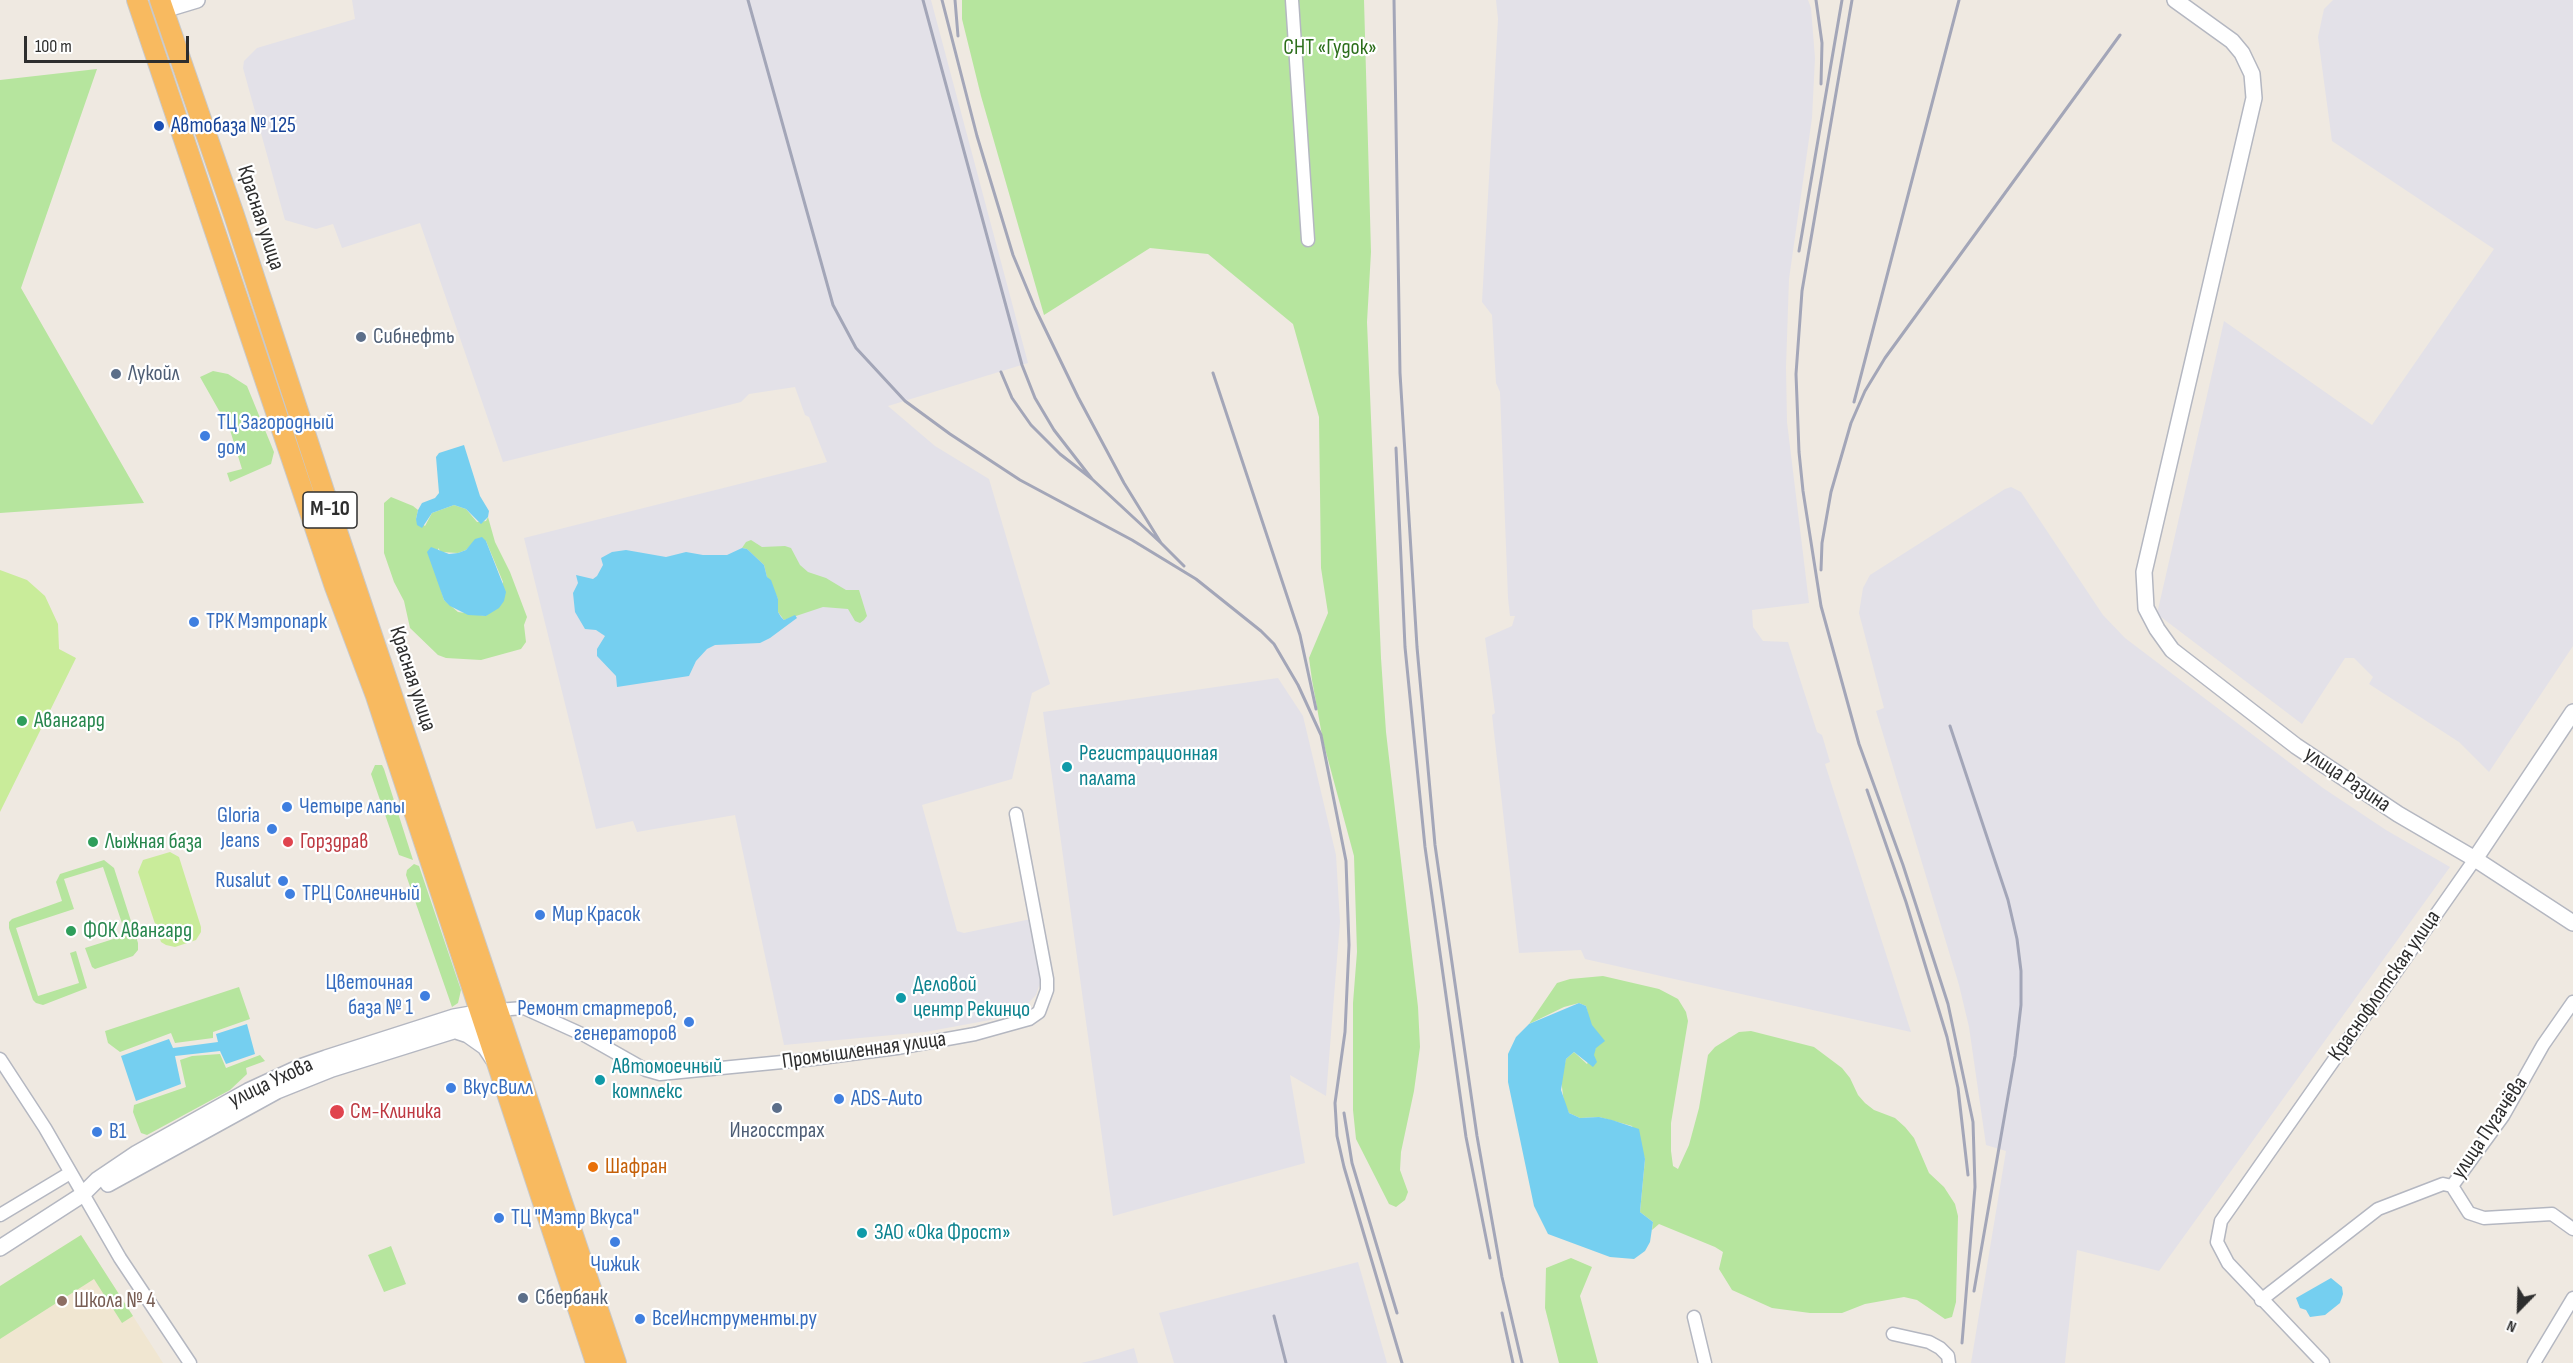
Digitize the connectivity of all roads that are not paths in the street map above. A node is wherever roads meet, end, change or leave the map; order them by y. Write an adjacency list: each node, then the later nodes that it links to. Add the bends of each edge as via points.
1 (137, 0): 11 (highway, Красная улица / М-10, via 335,587 376,696)
2 (197, 0): 5 (street)
3 (1292, 0): 6 (street)
4 (2175, 0): 9 (street, улица Разина, via 2232,41 2242,53 2252,74 2254,98 2144,572 2146,608 2172,650 2296,746 2398,814)
5 (162, 5): 13 (highway, Красная улица / М-10, via 344,553)
6 (1308, 240)
7 (2573, 712): 9 (street, Краснофлотская улица)
8 (1016, 814): 13 (street, Промышленная улица, via 1047,979 1039,1012 1029,1019 975,1034 897,1048 660,1074 524,1008)
9 (2475, 859): 10 (street, улица Разина); 24 (street, Краснофлотская улица, via 2221,1221 2217,1242 2228,1263)
10 (2573, 923)
11 (468, 980): 13 (highway, Красная улица / М-10); 14 (street, via 465,1003)
12 (2573, 1002): 18 (street, улица Пугачёва, via 2543,1045 2503,1116)
13 (486, 1014): 14 (street, улица Ухова); 16 (highway, Красная улица / М-10); 29 (highway, Красная улица / М-10)
14 (455, 1024): 16 (street, via 485,1047); 19 (street, улица Ухова, via 300,1067 136,1153)
15 (0, 1059): 17 (street)
16 (497, 1067): 28 (highway, Красная улица / М-10)
17 (70, 1173): 19 (street); 20 (street)
18 (2452, 1186): 21 (street, via 2469,1213 2484,1218 2552,1214); 24 (street, улица Пугачёва, via 2443,1185 2378,1209)
19 (82, 1195): 22 (street, улица Ухова); 27 (street)
20 (0, 1215)
21 (2573, 1229)
22 (0, 1248)
23 (2573, 1298): 33 (street)
24 (2261, 1300): 32 (street)
25 (1694, 1317): 30 (street)
26 (1893, 1334): 31 (street, via 1929,1342 1948,1356)
27 (190, 1363)
28 (596, 1363)
29 (616, 1363)
30 (1705, 1363)
31 (1949, 1363)
32 (2323, 1363)
33 (2534, 1363)

